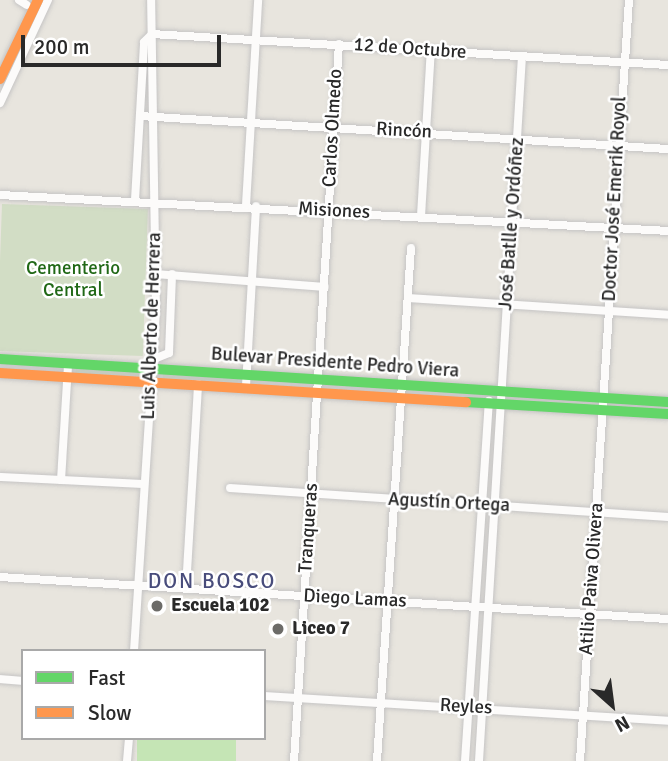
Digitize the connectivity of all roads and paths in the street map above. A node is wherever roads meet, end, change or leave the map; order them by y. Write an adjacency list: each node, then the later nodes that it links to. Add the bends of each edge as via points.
1 (38, 0): 15 (main road)
2 (48, 0): 16 (street)
3 (151, 0): 7 (street, Luis Alberto de Herrera)
4 (258, 0): 8 (street)
5 (629, 0): 13 (street, Doctor José Emerik Royol)
6 (25, 2): 12 (main road)
7 (152, 34): 8 (street, 12 de Octubre); 18 (street, via 144,43); 19 (street, Luis Alberto de Herrera)
8 (255, 40): 9 (street, 12 de Octubre); 20 (street)
9 (339, 44): 10 (street, 12 de Octubre); 21 (street, Carlos Olmedo)
10 (431, 50): 11 (street, 12 de Octubre); 22 (street)
11 (522, 56): 13 (street, 12 de Octubre); 23 (street, José Batlle y Ordóñez)
12 (0, 61)
13 (624, 62): 14 (street, 12 de Octubre); 26 (street, Doctor José Emerik Royol)
14 (668, 65)
15 (0, 79)
16 (2, 93): 17 (street)
17 (0, 103)
18 (140, 116): 19 (street, Rincón); 24 (street)
19 (154, 117): 20 (street, Rincón); 25 (street, Luis Alberto de Herrera)
20 (251, 125): 21 (street, Rincón); 33 (street)
21 (334, 127): 22 (street, Rincón); 35 (street, Carlos Olmedo)
22 (427, 132): 23 (street, Rincón); 36 (street)
23 (518, 139): 26 (street, Rincón); 37 (street, José Batlle y Ordóñez)
24 (138, 143): 25 (street); 28 (street)
25 (154, 144): 29 (street, Luis Alberto de Herrera)
26 (619, 145): 27 (street, Rincón); 38 (street, Doctor José Emerik Royol)
27 (668, 149)
28 (136, 173): 29 (street); 31 (street)
29 (155, 174): 32 (street, Luis Alberto de Herrera)
30 (0, 195): 31 (street, Misiones)
31 (135, 200): 32 (street, Misiones)
32 (155, 200): 33 (street, Misiones); 41 (street, Luis Alberto de Herrera)
33 (246, 205): 34 (street, Misiones)
34 (256, 206): 35 (street, Misiones); 43 (street)
35 (328, 210): 36 (street, Misiones); 44 (street, Carlos Olmedo)
36 (421, 216): 37 (street, Misiones)
37 (512, 220): 38 (street, Misiones); 46 (street, José Batlle y Ordóñez)
38 (614, 227): 39 (street, Misiones); 47 (street, Doctor José Emerik Royol)
39 (668, 231)
40 (411, 248): 45 (street)
41 (156, 274): 42 (street); 51 (street, Luis Alberto de Herrera)
42 (172, 274): 43 (street); 51 (street, via 169,353)
43 (251, 280): 44 (street); 54 (street)
44 (325, 287): 56 (street, Carlos Olmedo)
45 (408, 298): 46 (street); 57 (street)
46 (507, 304): 47 (street); 58 (street, José Batlle y Ordóñez)
47 (609, 312): 48 (street); 59 (street, Doctor José Emerik Royol)
48 (668, 315)
49 (4, 359): 50 (main road, Bulevar Presidente Pedro Viera); 52 (main road)
50 (68, 364): 51 (main road, Bulevar Presidente Pedro Viera); 53 (street)
51 (153, 370): 53 (main road, Bulevar Presidente Pedro Viera); 54 (main road, Bulevar Presidente Pedro Viera); 55 (main road, Bulevar Presidente Pedro Viera); 67 (street, Luis Alberto de Herrera)
52 (3, 373): 53 (main road, Bulevar Presidente Pedro Viera)
53 (67, 377): 66 (street)
54 (246, 381): 55 (main road, Bulevar Presidente Pedro Viera); 56 (main road, Bulevar Presidente Pedro Viera)
55 (198, 384): 77 (street)
56 (318, 386): 57 (main road, Bulevar Presidente Pedro Viera); 69 (street, Tranqueras)
57 (400, 391): 58 (main road, Bulevar Presidente Pedro Viera); 61 (main road, Bulevar Presidente Pedro Viera); 70 (street)
58 (502, 391): 59 (main road, Bulevar Presidente Pedro Viera); 61 (street); 62 (street, José Batlle y Ordóñez)
59 (604, 398): 60 (main road, Bulevar Presidente Pedro Viera); 63 (street, Atilio Paiva Olivera)
60 (668, 402)
61 (488, 403): 62 (main road, Bulevar Presidente Pedro Viera); 71 (street)
62 (502, 403): 63 (main road, Bulevar Presidente Pedro Viera); 72 (street, José Batlle y Ordóñez)
63 (603, 410): 64 (main road, Bulevar Presidente Pedro Viera); 73 (street, Atilio Paiva Olivera)
64 (668, 414)
65 (0, 477): 66 (street)
66 (61, 480): 67 (street)
67 (144, 484): 76 (street, Luis Alberto de Herrera)
68 (230, 488): 69 (street, Agustín Ortega)
69 (312, 494): 70 (street, Agustín Ortega); 78 (street, Tranqueras)
70 (396, 500): 71 (street, Agustín Ortega); 79 (street)
71 (481, 505): 72 (street, Agustín Ortega); 80 (street)
72 (494, 506): 73 (street, Agustín Ortega); 81 (street, José Batlle y Ordóñez)
73 (595, 512): 74 (street, Agustín Ortega); 82 (street, Atilio Paiva Olivera)
74 (668, 517)
75 (0, 577): 76 (street, Diego Lamas)
76 (138, 584): 77 (street, Diego Lamas); 84 (street, Luis Alberto de Herrera)
77 (186, 588): 78 (street, Diego Lamas)
78 (304, 596): 79 (street, Diego Lamas); 88 (street, Tranqueras)
79 (387, 601): 80 (street, Diego Lamas); 89 (street)
80 (474, 606): 81 (street, Diego Lamas); 90 (street)
81 (487, 607): 82 (street, Diego Lamas); 91 (street, José Batlle y Ordóñez)
82 (589, 614): 83 (street, Diego Lamas); 92 (street, Atilio Paiva Olivera)
83 (668, 619)
84 (134, 649)
85 (0, 679): 86 (street)
86 (21, 681)
87 (266, 696): 88 (street, Reyles)
88 (298, 698): 89 (street, Reyles); 96 (street, Tranqueras)
89 (381, 703): 90 (street, Reyles); 97 (street)
90 (468, 707): 91 (street, Reyles); 98 (street)
91 (482, 708): 92 (street, Reyles); 99 (street, José Batlle y Ordóñez)
92 (583, 715): 93 (street, Reyles); 100 (street, Atilio Paiva Olivera)
93 (668, 721)
94 (129, 740): 95 (street)
95 (127, 761)
96 (294, 761)
97 (377, 761)
98 (465, 761)
99 (479, 761)
100 (580, 761)

